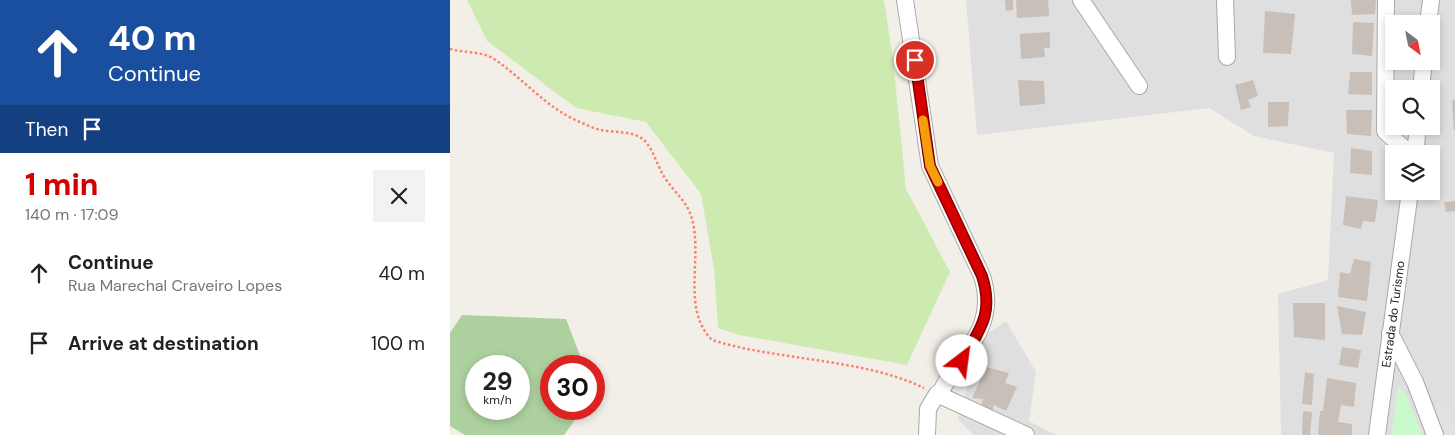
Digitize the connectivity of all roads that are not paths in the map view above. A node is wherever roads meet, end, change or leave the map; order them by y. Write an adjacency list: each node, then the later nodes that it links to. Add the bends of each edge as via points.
1 (905, 0): 12 (street, via 930,166 987,292 987,312 978,334)
2 (1081, 0): 8 (street)
3 (1225, 0): 7 (street)
4 (1386, 0): 9 (street, via 1385,131)
5 (1430, 0): 6 (street)
6 (1429, 15)
7 (1227, 57)
8 (1139, 86)
9 (1400, 145)
10 (1409, 200): 11 (street, Estrada do Turismo)
11 (1390, 333): 16 (street, Estrada do Turismo); 17 (street, via 1415,382)
12 (938, 394): 13 (street); 14 (street, via 928,409)
13 (1002, 430): 15 (street)
14 (927, 435)
15 (1026, 435)
16 (1377, 435)
17 (1435, 435)

